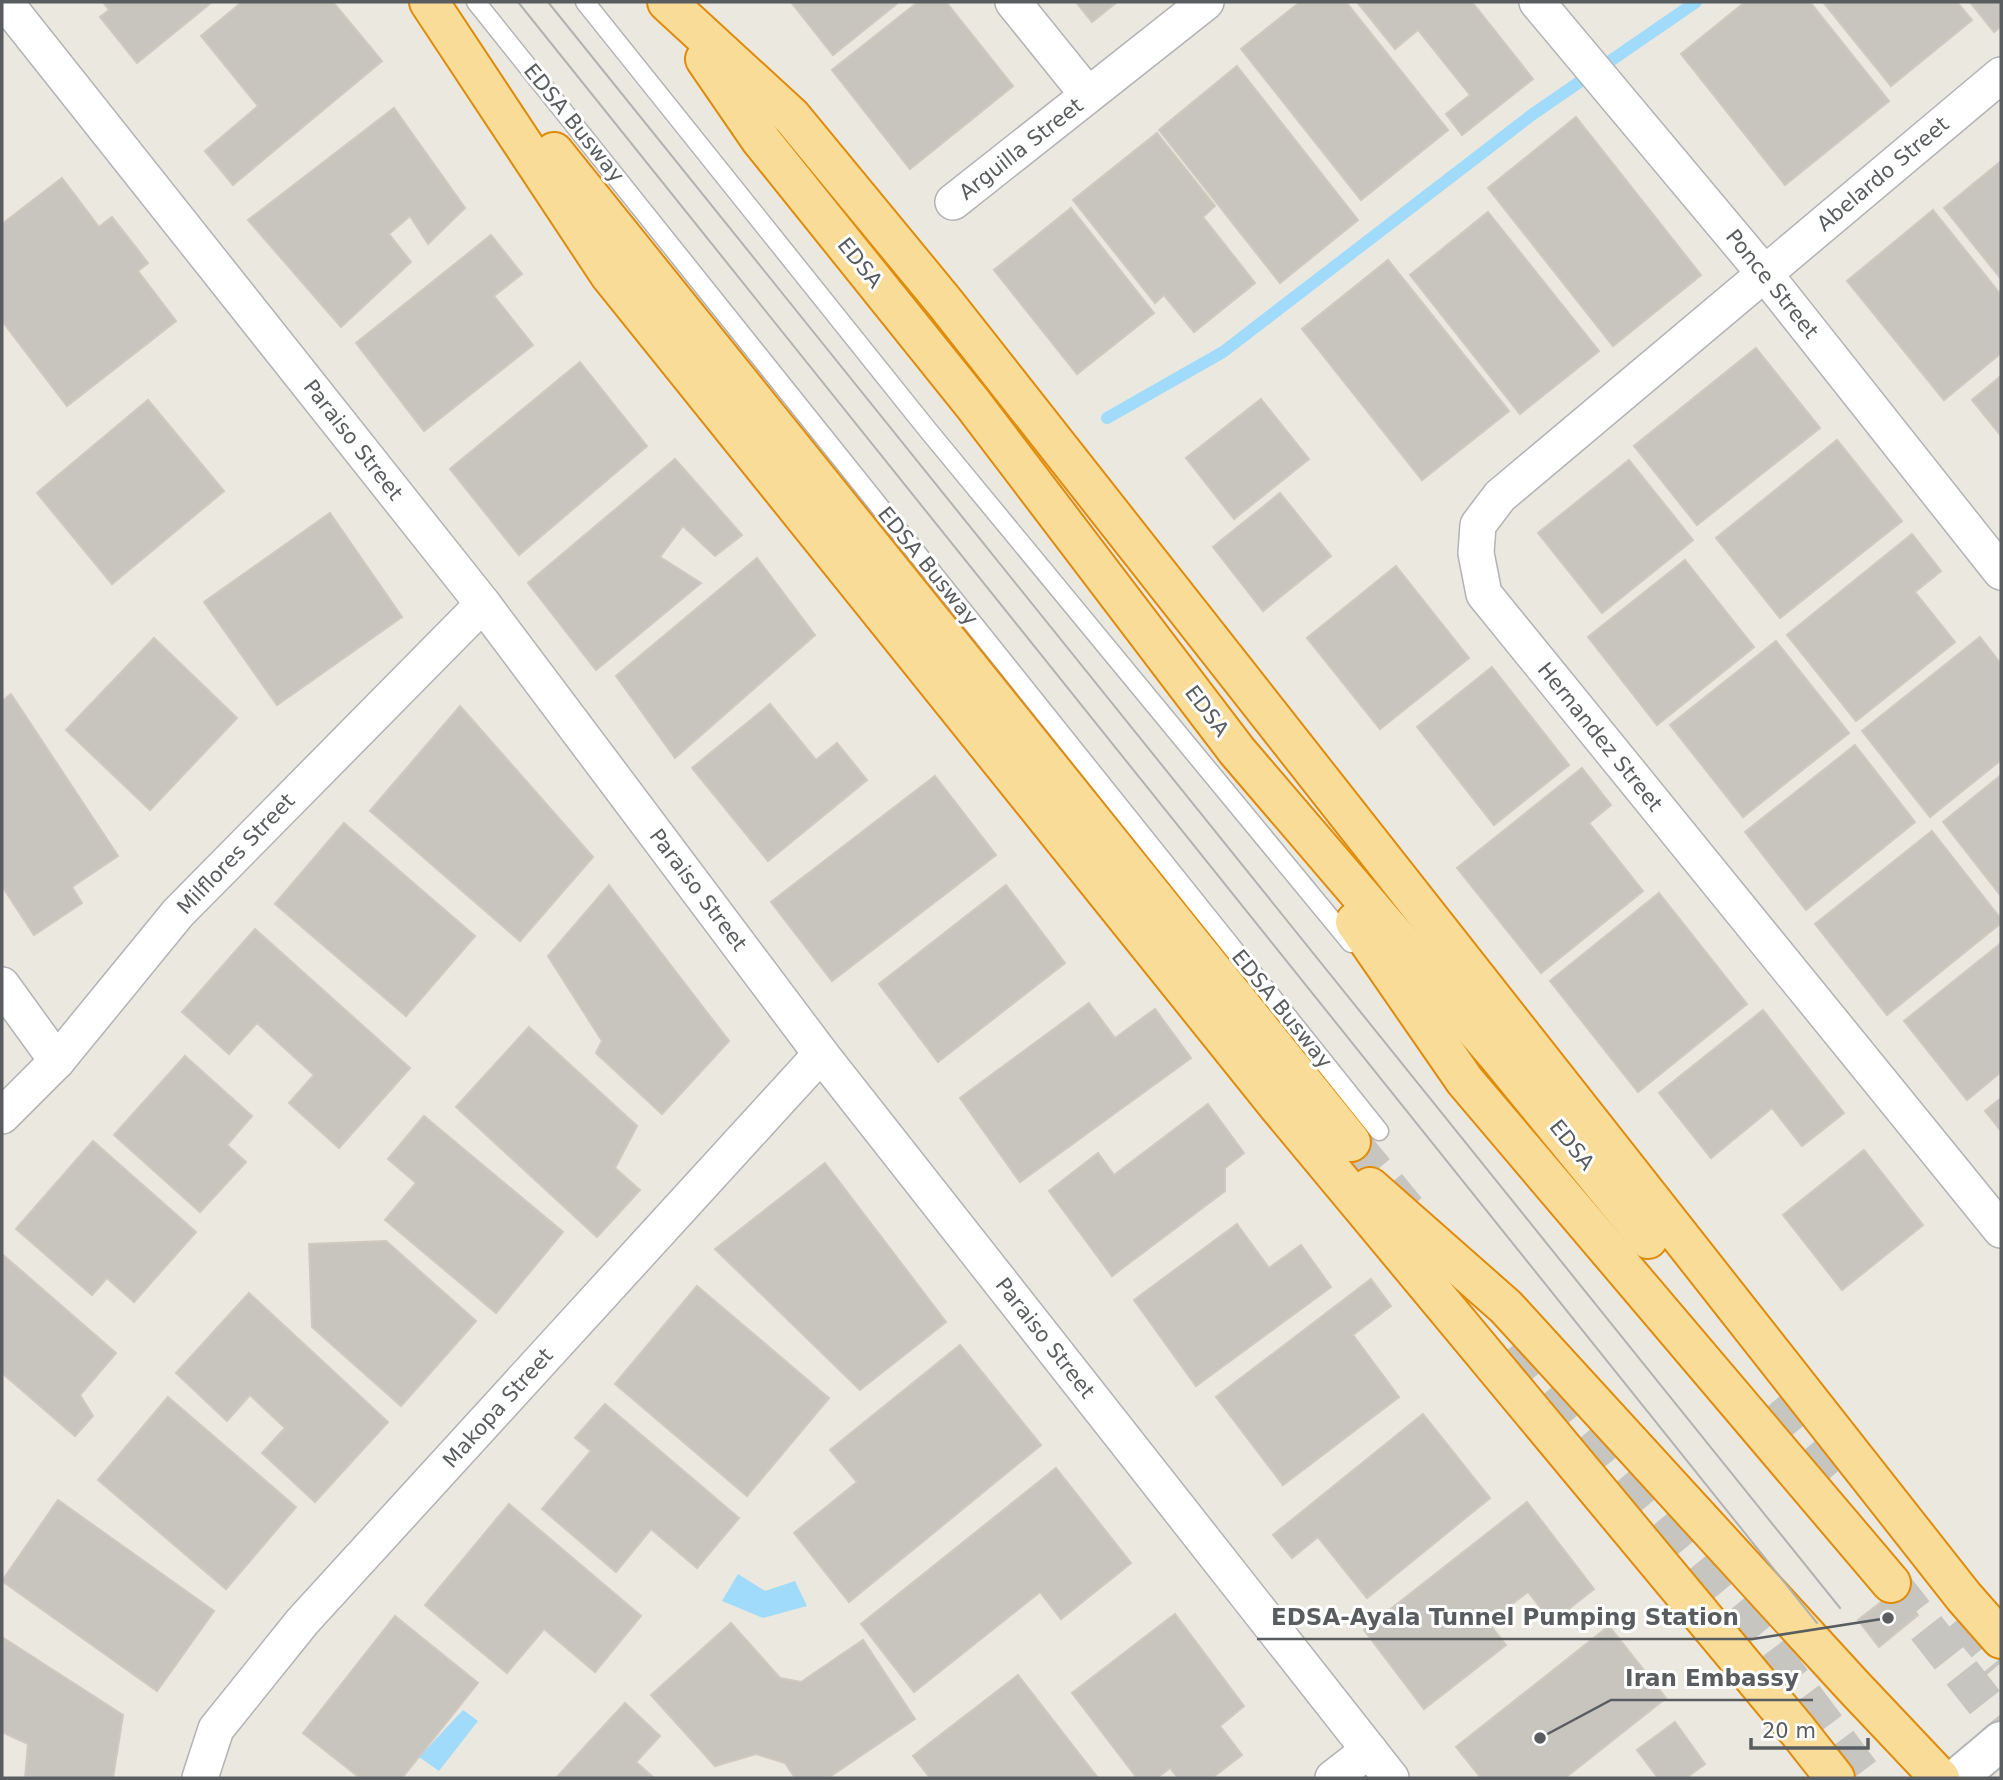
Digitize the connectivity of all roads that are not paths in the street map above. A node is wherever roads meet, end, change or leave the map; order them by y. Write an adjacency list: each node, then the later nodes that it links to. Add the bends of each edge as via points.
1 (5, 2): 14 (street, Paraiso Street)
2 (430, 2): 20 (highway, via 609,274); 22 (highway)
3 (477, 2): 22 (lane, EDSA Busway)
4 (584, 2): 19 (lane, via 927,429)
5 (667, 2): 15 (highway, EDSA, via 760,139 972,404); 26 (highway, via 792,117 946,304)
6 (1013, 2): 10 (street, Arguilla Street)
7 (1206, 2): 10 (street, Arguilla Street)
8 (1537, 2): 12 (street, Ponce Street)
9 (2001, 75): 12 (street, Abelardo Street)
10 (1088, 95): 11 (street, Arguilla Street)
11 (953, 202)
12 (1764, 273): 13 (street, Ponce Street); 23 (street, Hernandez Street, via 1500,496 1478,526 1476,553 1484,594)
13 (2001, 572)
14 (483, 604): 17 (street, Paraiso Street); 18 (street, Milflores Street, via 178,913)
15 (1237, 751): 19 (highway); 24 (highway, EDSA, via 1499,1056)
16 (2, 985): 18 (street)
17 (821, 1054): 28 (street, Paraiso Street); 29 (street, Makopa Street, via 302,1622 216,1729)
18 (57, 1061): 21 (street, Milflores Street)
19 (1465, 1081): 25 (highway)
20 (1279, 1107): 32 (highway); 33 (highway, via 1506,1307)
21 (2, 1116)
22 (1365, 1136)
23 (2001, 1230)
24 (1780, 1396)
25 (1891, 1583)
26 (2001, 1639)
27 (2001, 1741): 34 (main road)
28 (1369, 1750): 30 (street); 31 (street, Paraiso Street)
29 (200, 1778)
30 (1333, 1778)
31 (1391, 1778)
32 (1835, 1778)
33 (1940, 1778)
34 (1956, 1778)

